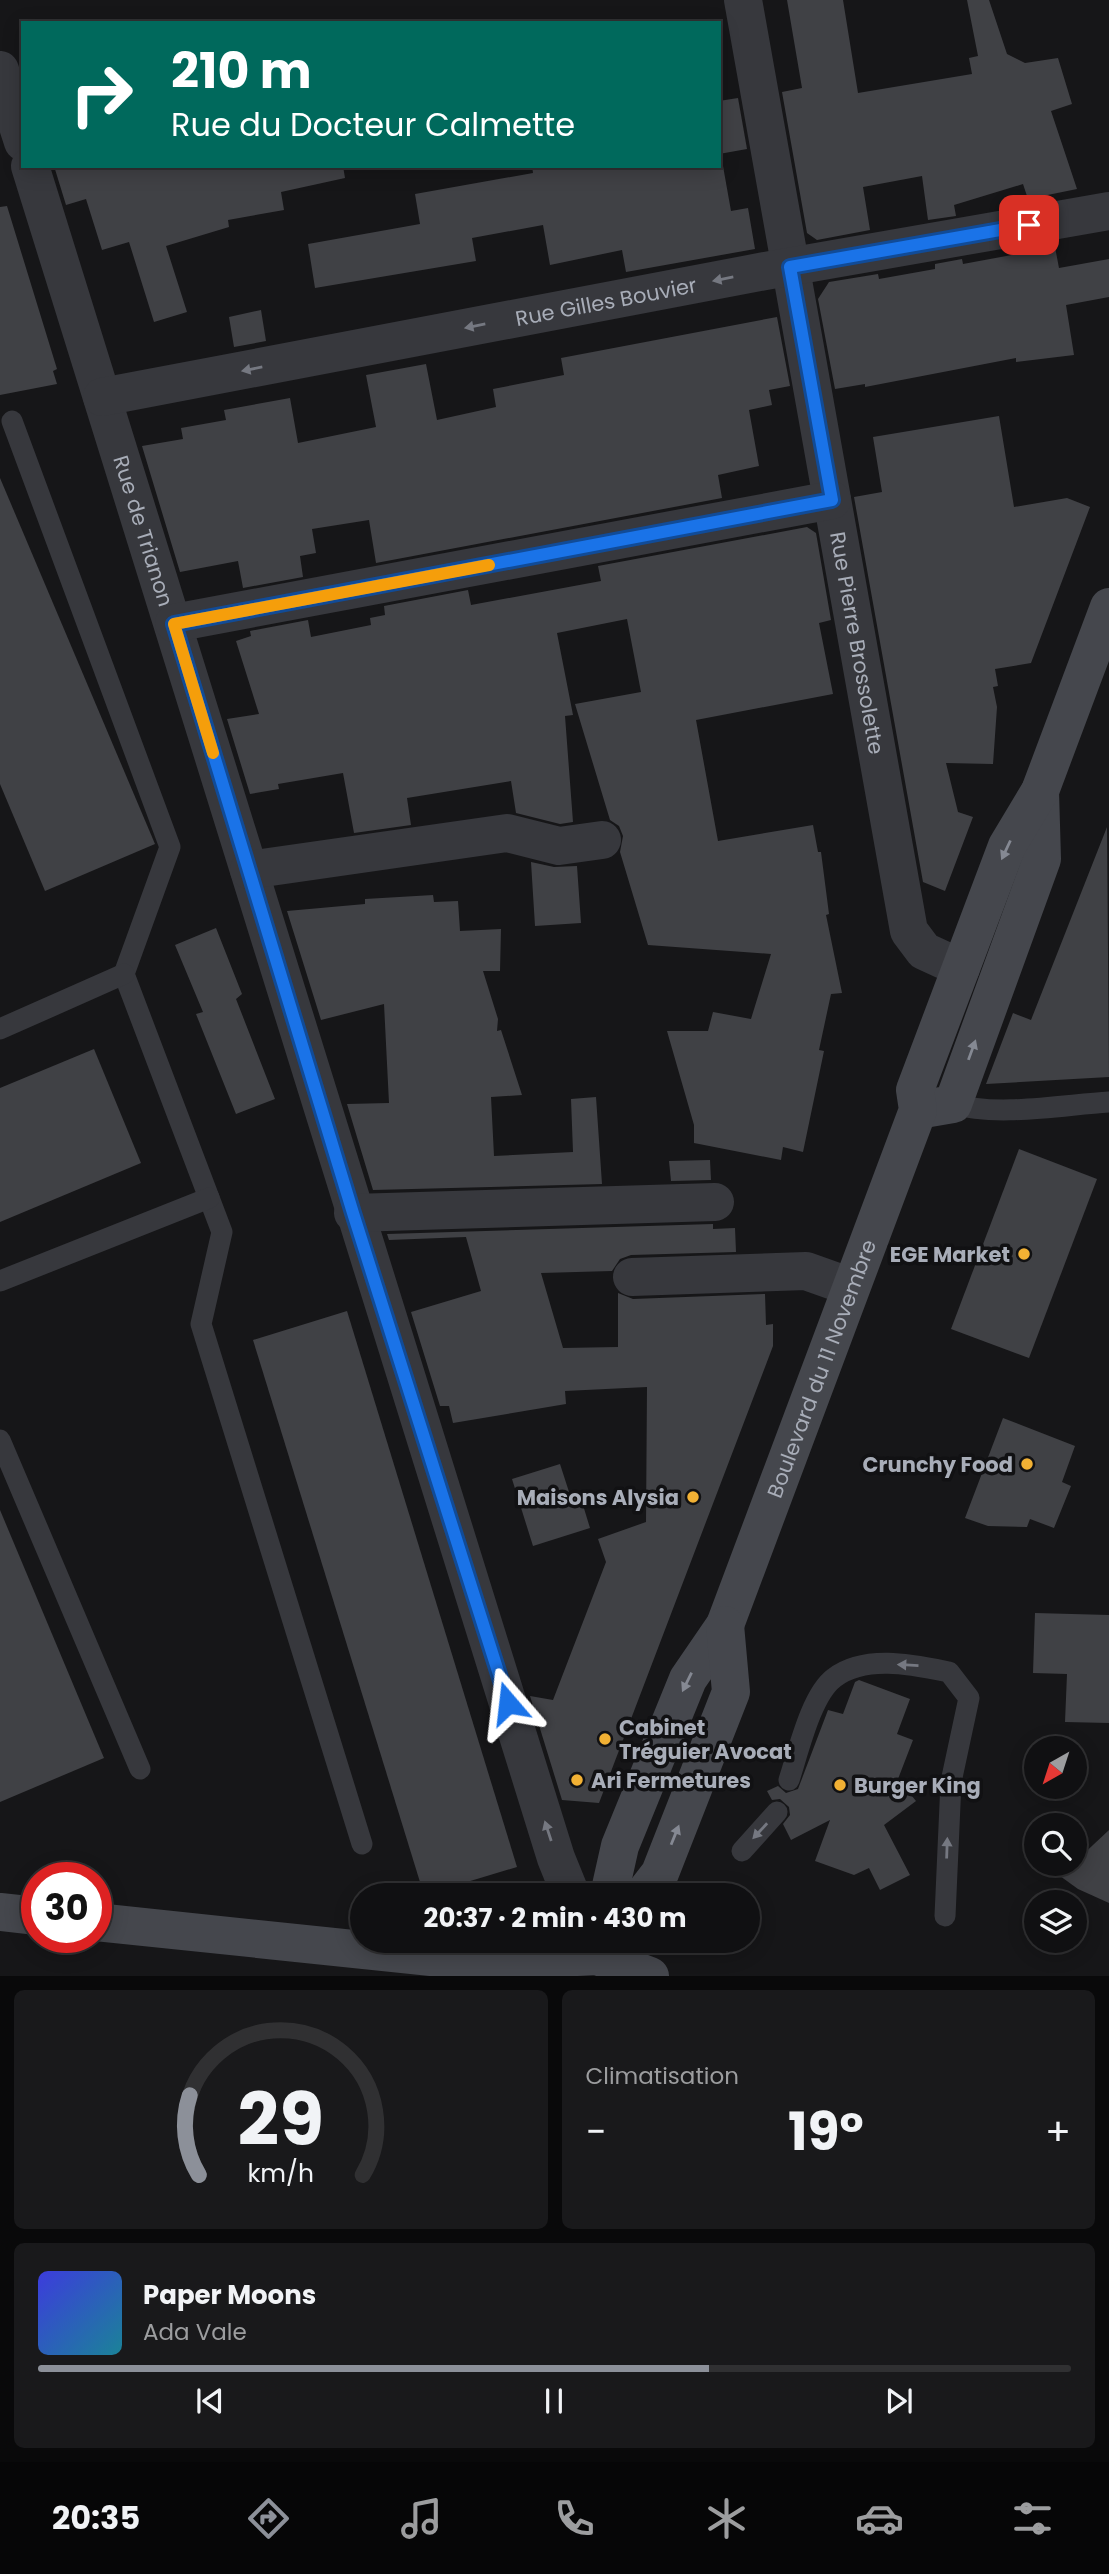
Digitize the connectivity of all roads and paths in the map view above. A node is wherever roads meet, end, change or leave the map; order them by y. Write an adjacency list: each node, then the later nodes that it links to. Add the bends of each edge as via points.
1 (743, 0): 6 (street, Rue Pierre Brossolette)
2 (0, 70): 3 (street)
3 (21, 136)
4 (31, 168): 7 (street, Rue de Trianon)
5 (1109, 211): 6 (street, Rue Gilles Bouvier)
6 (790, 267): 7 (street, Rue Gilles Bouvier, one-way to 7); 9 (street, Rue Pierre Brossolette)
7 (102, 397): 11 (street, Rue de Trianon)
8 (12, 421): 16 (lane, via 170,847)
9 (832, 500): 11 (street); 15 (street, Rue Pierre Brossolette, via 909,931 925,951)
10 (1109, 607): 12 (main road, Boulevard du 11 Novembre)
11 (174, 624): 14 (street, Rue de Trianon)
12 (1040, 791): 15 (main road, Boulevard du 11 Novembre, one-way to 15, via 1007,846); 19 (main road, Boulevard du 11 Novembre, one-way to 12, via 1042,859)
13 (602, 840): 14 (street, via 559,846 507,833)
14 (249, 870): 22 (street, Rue de Trianon)
15 (961, 968): 19 (main road, Boulevard du 11 Novembre, via 915,1090)
16 (124, 974): 17 (lane); 20 (lane)
17 (0, 1029)
18 (1109, 1102): 19 (lane, via 999,1109)
19 (935, 1107): 25 (main road, Boulevard du 11 Novembre)
20 (209, 1198): 24 (lane); 31 (lane, via 222,1232 201,1324)
21 (715, 1202): 22 (street)
22 (353, 1213): 33 (street, Rue de Trianon, one-way to 22)
23 (632, 1277): 25 (street, via 806,1271)
24 (0, 1281)
25 (851, 1287): 27 (main road, Boulevard du 11 Novembre)
26 (0, 1440): 28 (lane)
27 (725, 1625): 34 (main road, Boulevard du 11 Novembre, one-way to 34, via 688,1678 620,1846); 35 (main road, Boulevard du 11 Novembre, one-way to 27, via 732,1692)
28 (139, 1769)
29 (789, 1780): 38 (lane, one-way to 29, via 951,1782 969,1698 949,1672 911,1664 865,1665 833,1678 814,1706)
30 (777, 1812): 32 (lane, one-way to 32)
31 (362, 1844)
32 (742, 1851)
33 (566, 1883)
34 (612, 1883)
35 (653, 1883)
36 (0, 1912): 37 (main road)
37 (21, 1914)
38 (945, 1916)
39 (112, 1924): 40 (main road, via 478,1962)
40 (597, 1955): 41 (main road)
41 (650, 1976)

